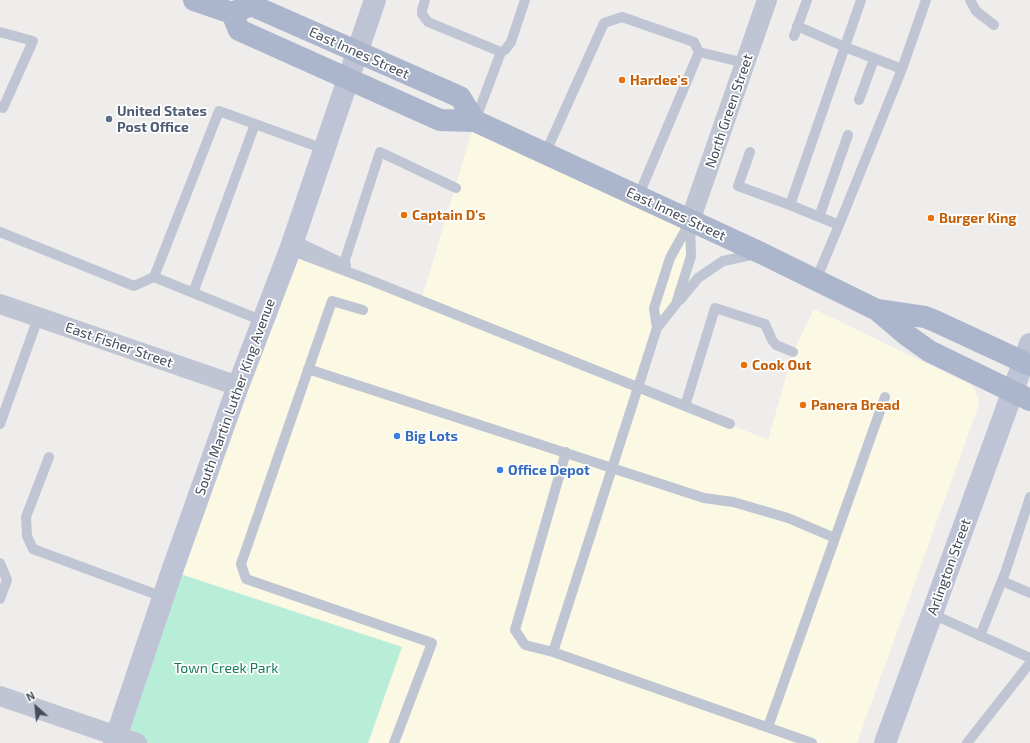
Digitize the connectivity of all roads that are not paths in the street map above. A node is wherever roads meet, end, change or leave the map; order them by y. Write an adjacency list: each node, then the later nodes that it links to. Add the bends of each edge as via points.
1 (194, 0): 10 (main road)
2 (375, 0): 16 (street, South Martin Luther King Avenue)
3 (424, 0): 17 (lane, via 422,14 428,22)
4 (525, 0): 17 (lane, via 511,42)
5 (767, 0): 20 (street, North Green Street)
6 (807, 0): 12 (lane)
7 (861, 0): 15 (lane)
8 (926, 0): 21 (lane)
9 (970, 0): 11 (lane, via 976,11)
10 (232, 13): 16 (main road, East Innes Street, via 250,5); 22 (main road, East Innes Street, via 239,30)
11 (994, 25)
12 (797, 26): 14 (lane); 15 (lane)
13 (0, 32): 24 (lane, via 33,41 3,108)
14 (794, 36)
15 (845, 47): 19 (lane); 33 (lane)
16 (358, 52): 22 (street, South Martin Luther King Avenue); 25 (main road, East Innes Street, via 460,97)
17 (501, 52): 25 (lane)
18 (699, 52): 20 (lane); 30 (lane, via 694,42 622,17 604,22); 32 (lane)
19 (874, 59): 21 (lane); 23 (lane)
20 (745, 63): 35 (street, North Green Street)
21 (902, 69): 36 (lane)
22 (348, 79): 25 (main road, East Innes Street, via 440,120); 28 (street, South Martin Luther King Avenue)
23 (859, 100)
24 (0, 106)
25 (475, 120): 30 (main road, East Innes Street)
26 (256, 124): 28 (lane); 41 (lane, via 219,111); 44 (lane)
27 (848, 135): 34 (lane)
28 (324, 149): 38 (street, South Martin Luther King Avenue)
29 (750, 152): 33 (lane, via 738,186)
30 (545, 154): 32 (main road, East Innes Street)
31 (456, 188): 40 (lane, via 380,152)
32 (638, 197): 35 (main road, East Innes Street)
33 (790, 205): 34 (lane)
34 (819, 217): 36 (lane)
35 (690, 221): 39 (main road, East Innes Street); 46 (lane, via 691,256); 51 (lane, via 670,258 654,308)
36 (840, 225): 43 (lane)
37 (0, 232): 41 (lane, via 134,286)
38 (292, 245): 40 (lane); 42 (lane); 50 (street, South Martin Luther King Avenue)
39 (761, 253): 43 (main road, East Innes Street); 46 (lane, via 723,261 698,278)
40 (344, 263): 42 (lane)
41 (154, 277): 44 (lane)
42 (364, 278): 56 (lane)
43 (816, 280): 48 (main road, East Innes Street)
44 (193, 292): 50 (lane)
45 (0, 304): 49 (street, East Fisher Street)
46 (676, 304): 51 (lane)
47 (363, 310): 54 (lane, via 332,301)
48 (877, 310): 53 (main road, East Innes Street, via 925,317); 57 (main road, East Innes Street, via 929,351)
49 (38, 318): 55 (street, East Fisher Street); 60 (lane)
50 (263, 321): 55 (street, South Martin Luther King Avenue)
51 (657, 328): 56 (lane)
52 (793, 352): 59 (lane, via 776,345 765,324 715,308)
53 (1028, 357): 57 (street, Arlington Street)
54 (308, 369): 62 (lane); 81 (lane, via 241,564 246,579 432,644)
55 (238, 386): 70 (street, South Martin Luther King Avenue)
56 (638, 387): 59 (lane); 64 (lane)
57 (1021, 396): 72 (street, Arlington Street)
58 (884, 397): 66 (lane)
59 (685, 406): 61 (lane)
60 (0, 424)
61 (730, 424)
62 (566, 452): 64 (lane); 74 (lane, via 515,630 525,645)
63 (49, 456): 70 (lane, via 26,517 27,536 33,549)
64 (612, 468): 66 (lane, via 704,498 733,502 788,518); 74 (lane)
65 (1030, 497): 68 (lane)
66 (835, 538): 78 (lane)
67 (0, 563): 71 (lane, via 7,580)
68 (1002, 581): 69 (lane); 73 (lane)
69 (1030, 593)
70 (163, 598): 79 (street, South Martin Luther King Avenue)
71 (0, 599)
72 (932, 614): 73 (lane); 83 (street, Arlington Street)
73 (980, 636): 75 (lane)
74 (553, 652): 78 (lane)
75 (1030, 658)
76 (1030, 663): 84 (lane)
77 (0, 696): 79 (street)
78 (768, 727): 82 (lane)
79 (115, 740): 80 (street)
80 (137, 743)
81 (394, 743)
82 (812, 743)
83 (885, 743)
84 (967, 743)

